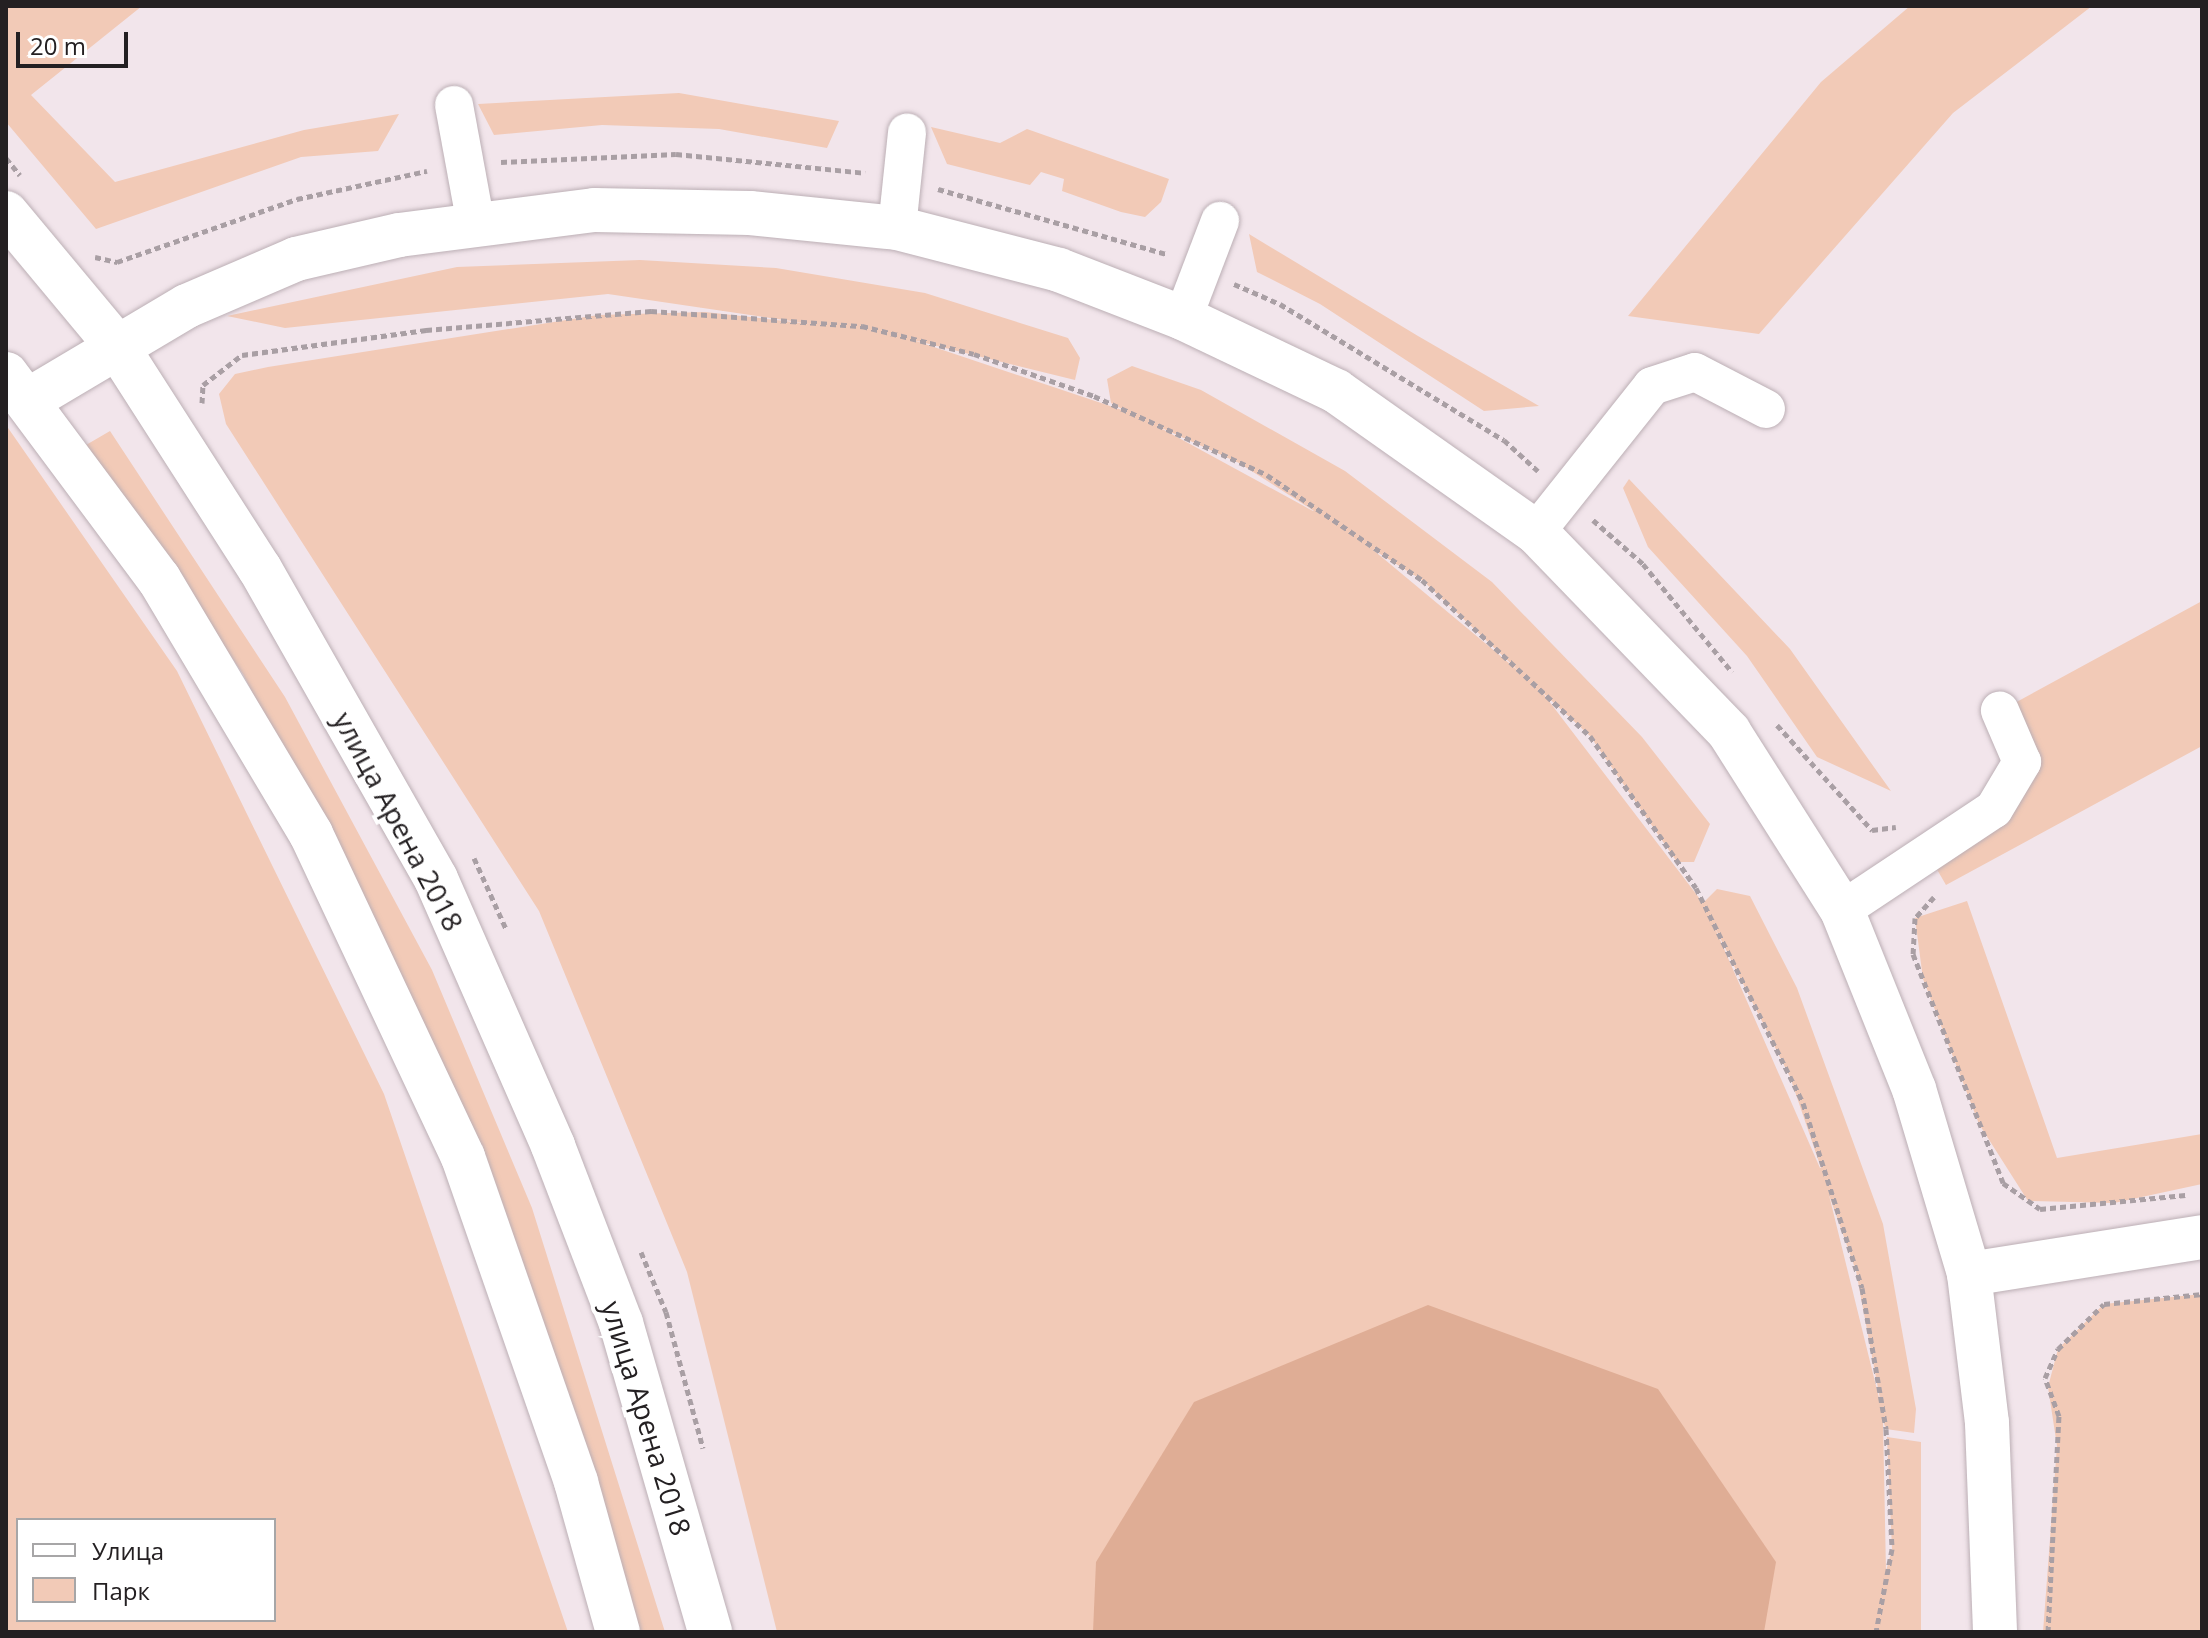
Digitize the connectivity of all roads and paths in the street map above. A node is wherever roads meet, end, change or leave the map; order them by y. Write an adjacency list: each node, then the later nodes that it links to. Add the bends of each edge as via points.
1 (454, 105): 4 (lane)
2 (907, 133): 5 (lane)
3 (6, 158): 6 (path)
4 (463, 167): 5 (path, via 676,154 840,168); 8 (lane); 10 (path, via 297,199 117,262)
5 (903, 181): 9 (lane); 11 (path, via 1159,250)
6 (16, 198): 13 (main road, улица Арена 2018)
7 (1220, 221): 11 (lane)
8 (476, 225): 9 (main road, via 594,210 750,213); 13 (main road, via 399,235 296,259 187,306)
9 (897, 228): 12 (main road, via 1059,270)
10 (87, 256)
11 (1202, 270): 12 (lane); 17 (path, via 1280,304 1504,440)
12 (1183, 318): 18 (main road, via 1336,391)
13 (116, 345): 14 (main road); 33 (main road, улица Арена 2018, via 260,569 436,879 553,1146 621,1323)
14 (16, 388): 32 (main road, via 159,579 311,834 463,1157 576,1482)
15 (1766, 409): 17 (lane, via 1695,372 1652,386)
16 (202, 410): 34 (path, via 203,385 242,355 426,330 651,311 862,326 974,354 1094,396 1267,475 1422,580 1590,736 1696,888 1803,1103 1862,1288 1886,1429 1892,1549)
17 (1566, 496): 18 (lane); 19 (path, via 1643,564)
18 (1536, 532): 24 (main road, via 1729,732)
19 (1743, 685)
20 (2000, 711): 23 (lane, via 2022,762 1994,809)
21 (1773, 721): 23 (path, via 1872,830 1911,825)
22 (466, 843): 25 (path)
23 (1928, 854): 24 (lane); 26 (path, via 1946,885 1915,918 1913,954 2003,1183 2040,1209)
24 (1842, 910): 29 (main road, via 1914,1089)
25 (513, 944)
26 (2202, 1193)
27 (2202, 1237): 29 (main road)
28 (636, 1239): 31 (path, via 666,1312)
29 (1969, 1274): 35 (main road, via 1987,1423)
30 (2202, 1294): 36 (path, via 2104,1304 2060,1344 2045,1378 2059,1416)
31 (708, 1465)
32 (618, 1632)
33 (710, 1632)
34 (1876, 1632)
35 (1995, 1632)
36 (2048, 1632)

